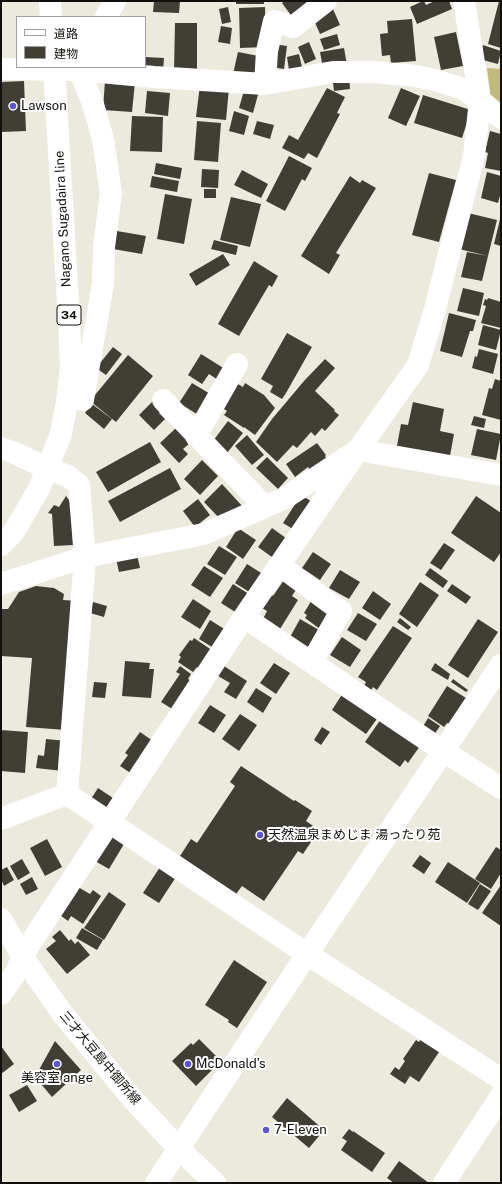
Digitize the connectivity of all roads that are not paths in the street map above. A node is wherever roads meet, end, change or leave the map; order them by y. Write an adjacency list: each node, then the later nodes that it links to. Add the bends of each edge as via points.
1 (50, 1): 5 (street)
2 (114, 1): 6 (street)
3 (326, 1): 10 (street, via 293,27 274,21 267,51)
4 (464, 1): 11 (street)
5 (51, 16)
6 (106, 16)
7 (54, 68): 8 (street); 9 (street); 19 (street, Nagano Sugadaira line / 34, via 71,367 61,434)
8 (80, 68): 10 (street, via 154,77); 14 (street, via 103,139 111,193 104,247 103,284)
9 (1, 69)
10 (265, 84): 11 (street, via 333,72 381,73 438,81 463,89)
11 (480, 100): 12 (street); 18 (street, via 474,156 418,365)
12 (501, 118)
13 (237, 364): 16 (street)
14 (83, 400)
15 (163, 400): 16 (street)
16 (196, 436): 21 (street)
17 (1, 448): 19 (street)
18 (358, 450): 20 (street); 21 (street, via 285,498); 24 (street)
19 (48, 469): 22 (street, Nagano Sugadaira line / 34, via 12,533); 23 (street, via 68,476 79,485)
20 (501, 475)
21 (265, 507): 23 (street, via 204,534)
22 (1, 545)
23 (85, 557): 25 (street); 31 (street)
24 (279, 565): 26 (street); 27 (street, via 341,610)
25 (1, 584)
26 (244, 617): 27 (street); 33 (street)
27 (312, 662): 29 (street)
28 (501, 665): 29 (street)
29 (443, 750): 30 (street); 35 (street)
30 (501, 788)
31 (67, 794): 32 (street); 33 (street)
32 (1, 819)
33 (110, 822): 35 (street); 36 (street)
34 (1, 919): 36 (street, 三才大豆島中御所線)
35 (307, 954): 38 (street); 40 (street)
36 (22, 956): 37 (street, via 17,971); 40 (street, 三才大豆島中御所線, via 62,1014 130,1096)
37 (1, 994)
38 (501, 1079)
39 (501, 1096): 43 (street)
40 (179, 1149): 41 (street); 42 (street, 三才大豆島中御所線)
41 (156, 1183)
42 (215, 1183)
43 (444, 1183)

